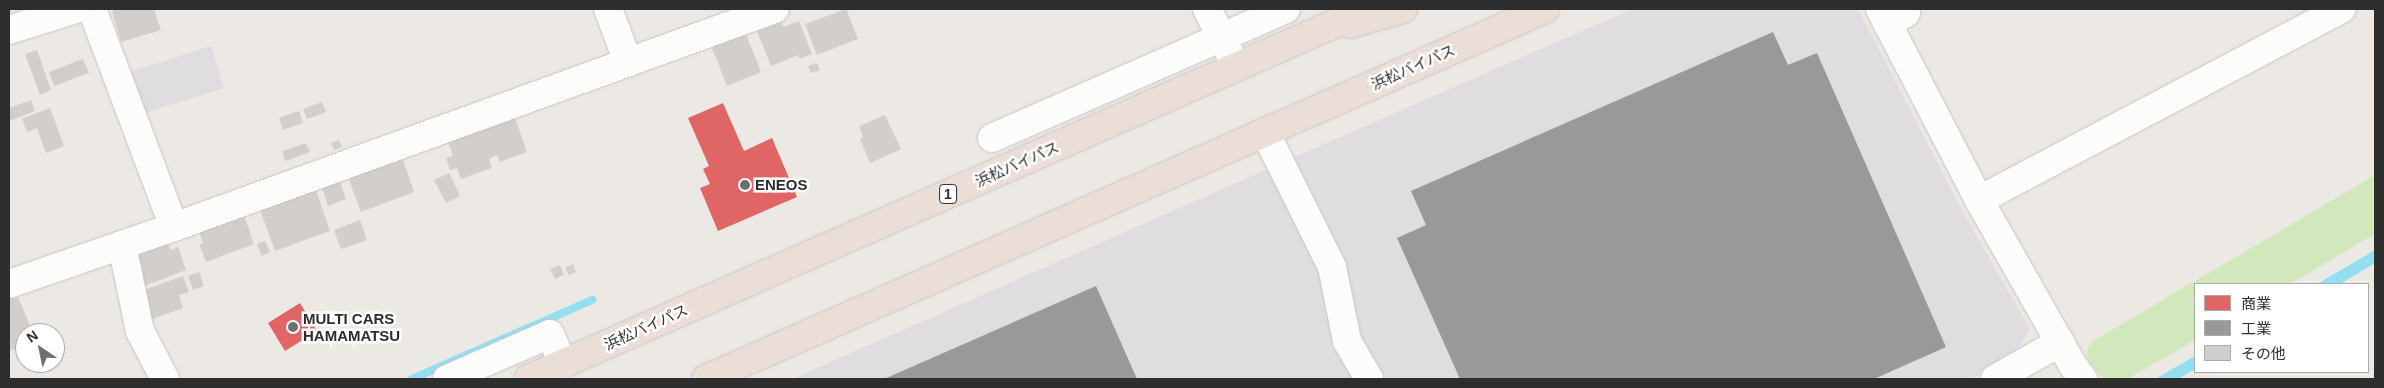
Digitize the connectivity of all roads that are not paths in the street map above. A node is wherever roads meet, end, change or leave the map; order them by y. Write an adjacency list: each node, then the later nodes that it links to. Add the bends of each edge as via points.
1 (76, 9): 12 (street)
2 (92, 9): 20 (street)
3 (608, 9): 15 (street)
4 (775, 9): 15 (street)
5 (1207, 9): 14 (street)
6 (1286, 9): 14 (street)
7 (1368, 9): 13 (highway, 浜松バイパス / 1)
8 (1402, 9): 13 (highway)
9 (1545, 9): 17 (highway, 浜松バイパス)
10 (2342, 9): 19 (street)
11 (1890, 13): 19 (street)
12 (9, 30)
13 (1305, 36): 16 (highway, 浜松バイパス / 1)
14 (1222, 37): 16 (street); 18 (street)
15 (628, 62): 20 (street)
16 (1236, 67): 25 (highway, 浜松バイパス / 1)
17 (1265, 132): 30 (highway, 浜松バイパス); 31 (street, via 1332,267 1347,341)
18 (992, 138)
19 (1979, 200): 23 (street)
20 (174, 227): 21 (street)
21 (122, 245): 22 (street); 24 (street, via 137,320)
22 (9, 284)
23 (2060, 342): 32 (street); 33 (street)
24 (151, 354): 26 (street); 27 (street, via 162,348)
25 (563, 364): 28 (street, via 550,334); 29 (highway, 浜松バイパス / 1)
26 (165, 379)
27 (180, 379)
28 (447, 379)
29 (528, 379)
30 (706, 379)
31 (1369, 379)
32 (1995, 379)
33 (2084, 379)

